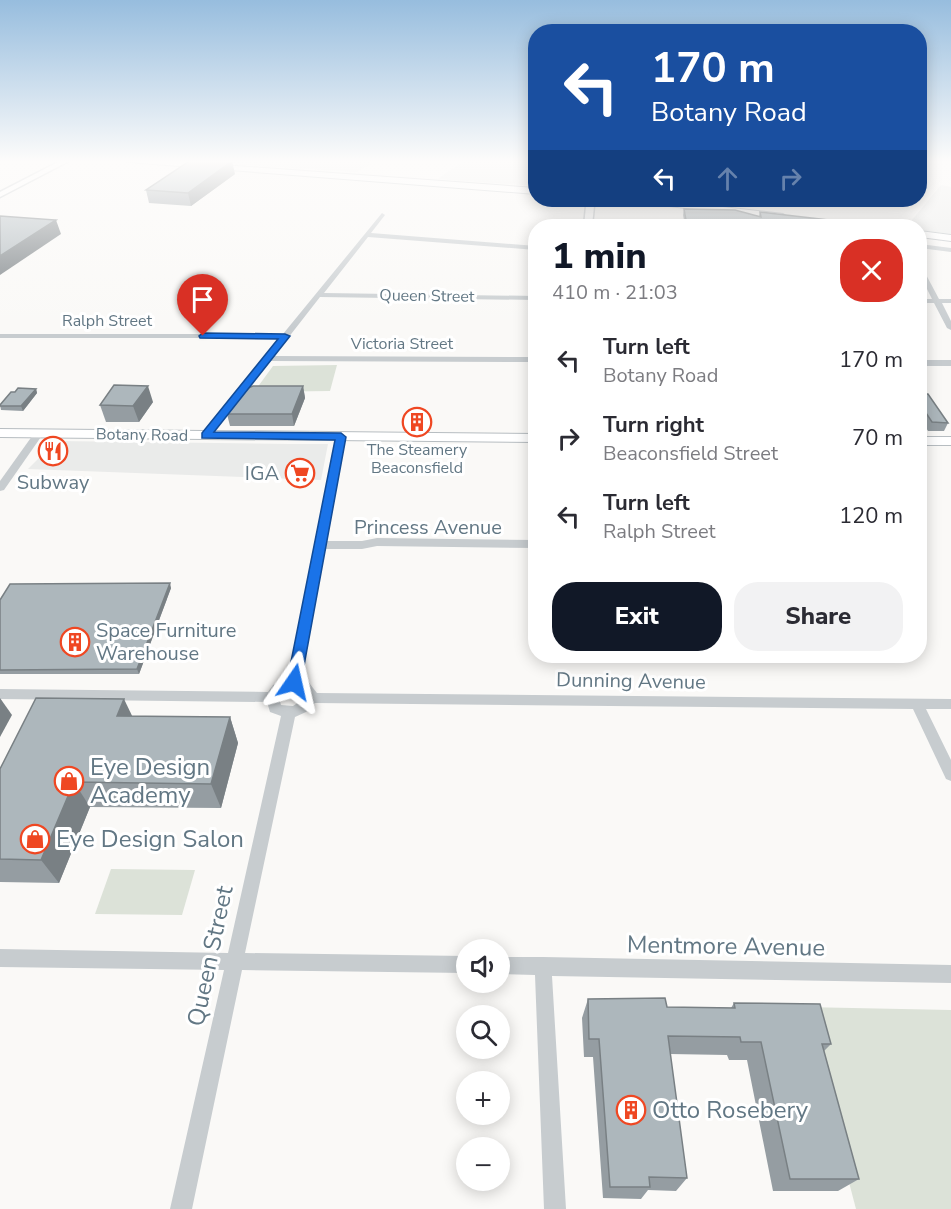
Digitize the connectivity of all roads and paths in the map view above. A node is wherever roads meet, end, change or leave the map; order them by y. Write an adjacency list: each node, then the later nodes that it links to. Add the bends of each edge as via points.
1 (381, 216): 4 (street)
2 (774, 216): 3 (main road)
3 (794, 219)
4 (367, 235): 7 (street); 11 (street)
5 (927, 235): 6 (main road)
6 (951, 238)
7 (528, 247)
8 (927, 247): 9 (street)
9 (951, 250)
10 (927, 285): 14 (street)
11 (318, 296): 12 (street, Queen Street); 18 (street)
12 (528, 298)
13 (927, 301): 14 (street)
14 (937, 301): 15 (street); 16 (street)
15 (951, 301)
16 (951, 328)
17 (0, 336): 18 (street, Ralph Street)
18 (285, 336): 19 (street)
19 (268, 358): 20 (street, Victoria Street); 25 (street)
20 (528, 360)
21 (927, 363): 22 (street)
22 (951, 363)
23 (0, 433): 24 (main road, Botany Road)
24 (38, 434): 25 (main road, Botany Road); 30 (street)
25 (206, 436): 26 (main road, Botany Road)
26 (341, 437): 27 (main road, Botany Road); 32 (street)
27 (528, 438)
28 (927, 441): 29 (main road)
29 (951, 441)
30 (0, 488)
31 (528, 544): 32 (street, Princess Avenue)
32 (320, 545): 33 (street)
33 (294, 682): 35 (street, via 278,688); 36 (street, via 307,687)
34 (0, 694): 35 (street)
35 (272, 697): 39 (street, via 275,708)
36 (311, 698): 37 (street, Dunning Avenue); 39 (street, via 305,707)
37 (917, 704): 38 (street, Dunning Avenue); 40 (street)
38 (951, 704)
39 (289, 713): 42 (street, Queen Street)
40 (951, 775)
41 (0, 958): 42 (street)
42 (235, 962): 43 (street); 47 (street, Queen Street)
43 (456, 965)
44 (510, 966): 45 (street, Mentmore Avenue)
45 (543, 966): 46 (street, Mentmore Avenue); 48 (street)
46 (951, 974)
47 (181, 1209)
48 (555, 1209)

